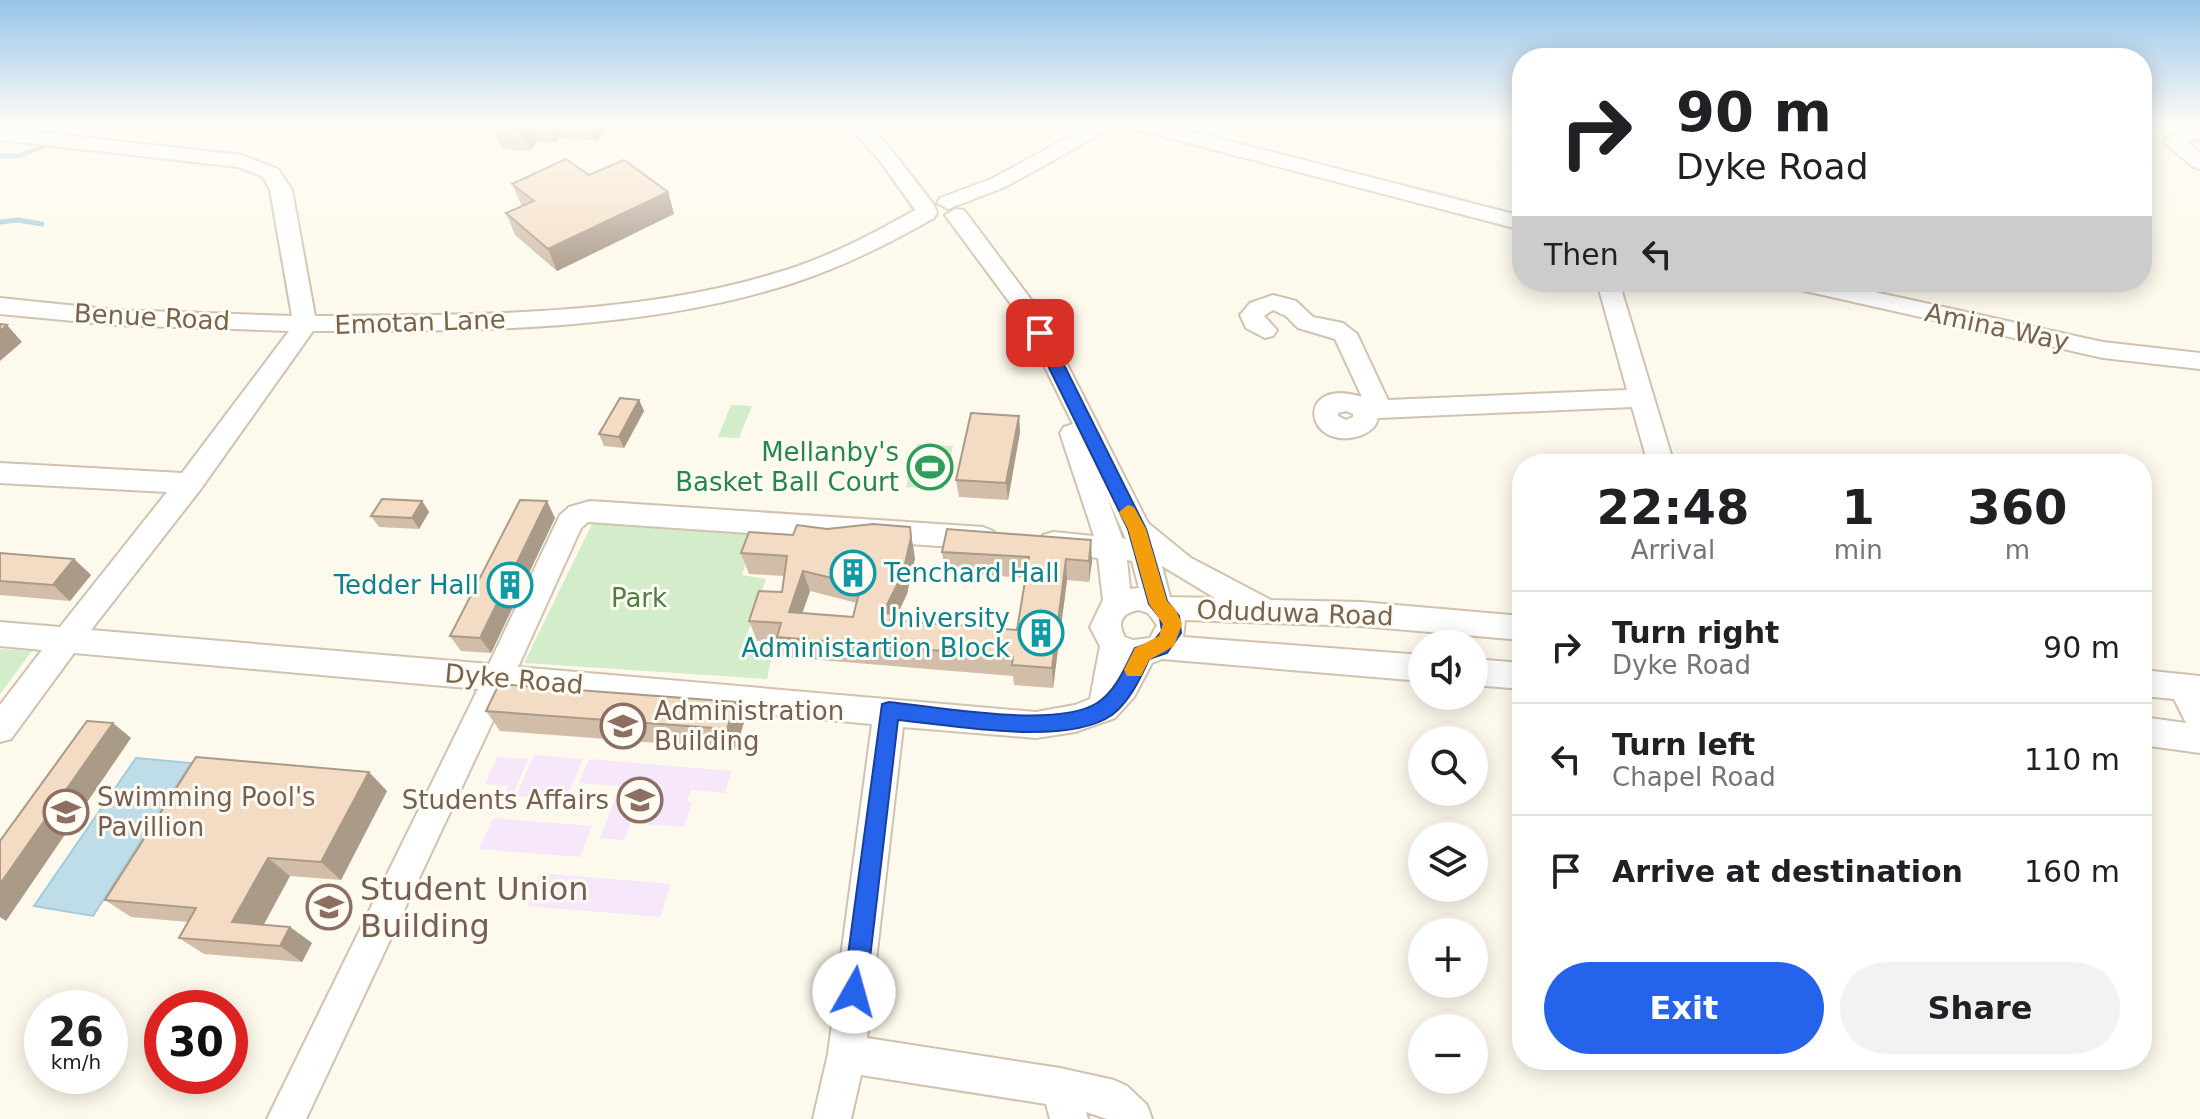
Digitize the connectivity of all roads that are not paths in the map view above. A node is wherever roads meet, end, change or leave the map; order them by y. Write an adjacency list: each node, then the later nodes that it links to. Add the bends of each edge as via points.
1 (273, 177): 11 (street, via 281,190)
2 (907, 177): 6 (street)
3 (916, 177): 6 (street)
4 (1009, 177): 6 (street, Emotan Lane)
5 (1344, 177): 7 (street)
6 (941, 212): 11 (street, Emotan Lane, via 789,277 689,301 537,317); 18 (street, via 1029,313); 19 (street, via 1034,350 1069,423)
7 (1512, 220)
8 (1611, 292): 14 (street)
9 (1841, 292): 13 (street, Amina Way, via 2103,350)
10 (0, 306): 11 (street, Benue Road)
11 (305, 326): 17 (street, Emotan Lane)
12 (1265, 330): 14 (street, via 1252,315 1265,304 1280,303 1296,309 1306,323 1345,334 1372,409)
13 (2200, 361)
14 (1642, 398): 15 (street)
15 (1658, 454)
16 (0, 473): 17 (street)
17 (191, 483): 25 (street, Emotan Lane)
18 (1141, 540): 19 (street); 21 (street); 22 (street, via 1197,578)
19 (1111, 547): 20 (street); 30 (street, via 590,511 570,522)
20 (1118, 604): 21 (street, via 1139,599); 26 (street, via 1105,627)
21 (1161, 606): 22 (street, Oduduwa Road); 26 (street, via 1170,616 1171,633)
22 (1275, 611): 23 (street, Oduduwa Road)
23 (1512, 627)
24 (0, 634): 25 (street, Dyke Road)
25 (66, 638): 30 (street, Dyke Road); 35 (street, Emotan Lane)
26 (1139, 649): 27 (street, Oduduwa Road); 33 (street, Dyke Road, via 1129,683 1104,709 1072,720 1036,725)
27 (1408, 667)
28 (1488, 673): 29 (street)
29 (1512, 675)
30 (498, 678): 33 (street, Dyke Road); 40 (street)
31 (2152, 684): 32 (street)
32 (2191, 688): 34 (street)
33 (889, 710): 38 (street)
34 (2200, 721)
35 (0, 729)
36 (2152, 732): 37 (street)
37 (2200, 739)
38 (847, 1054): 39 (street); 41 (street)
39 (1065, 1103): 42 (street, via 1114,1099)
40 (286, 1119)
41 (832, 1119)
42 (1133, 1119)

